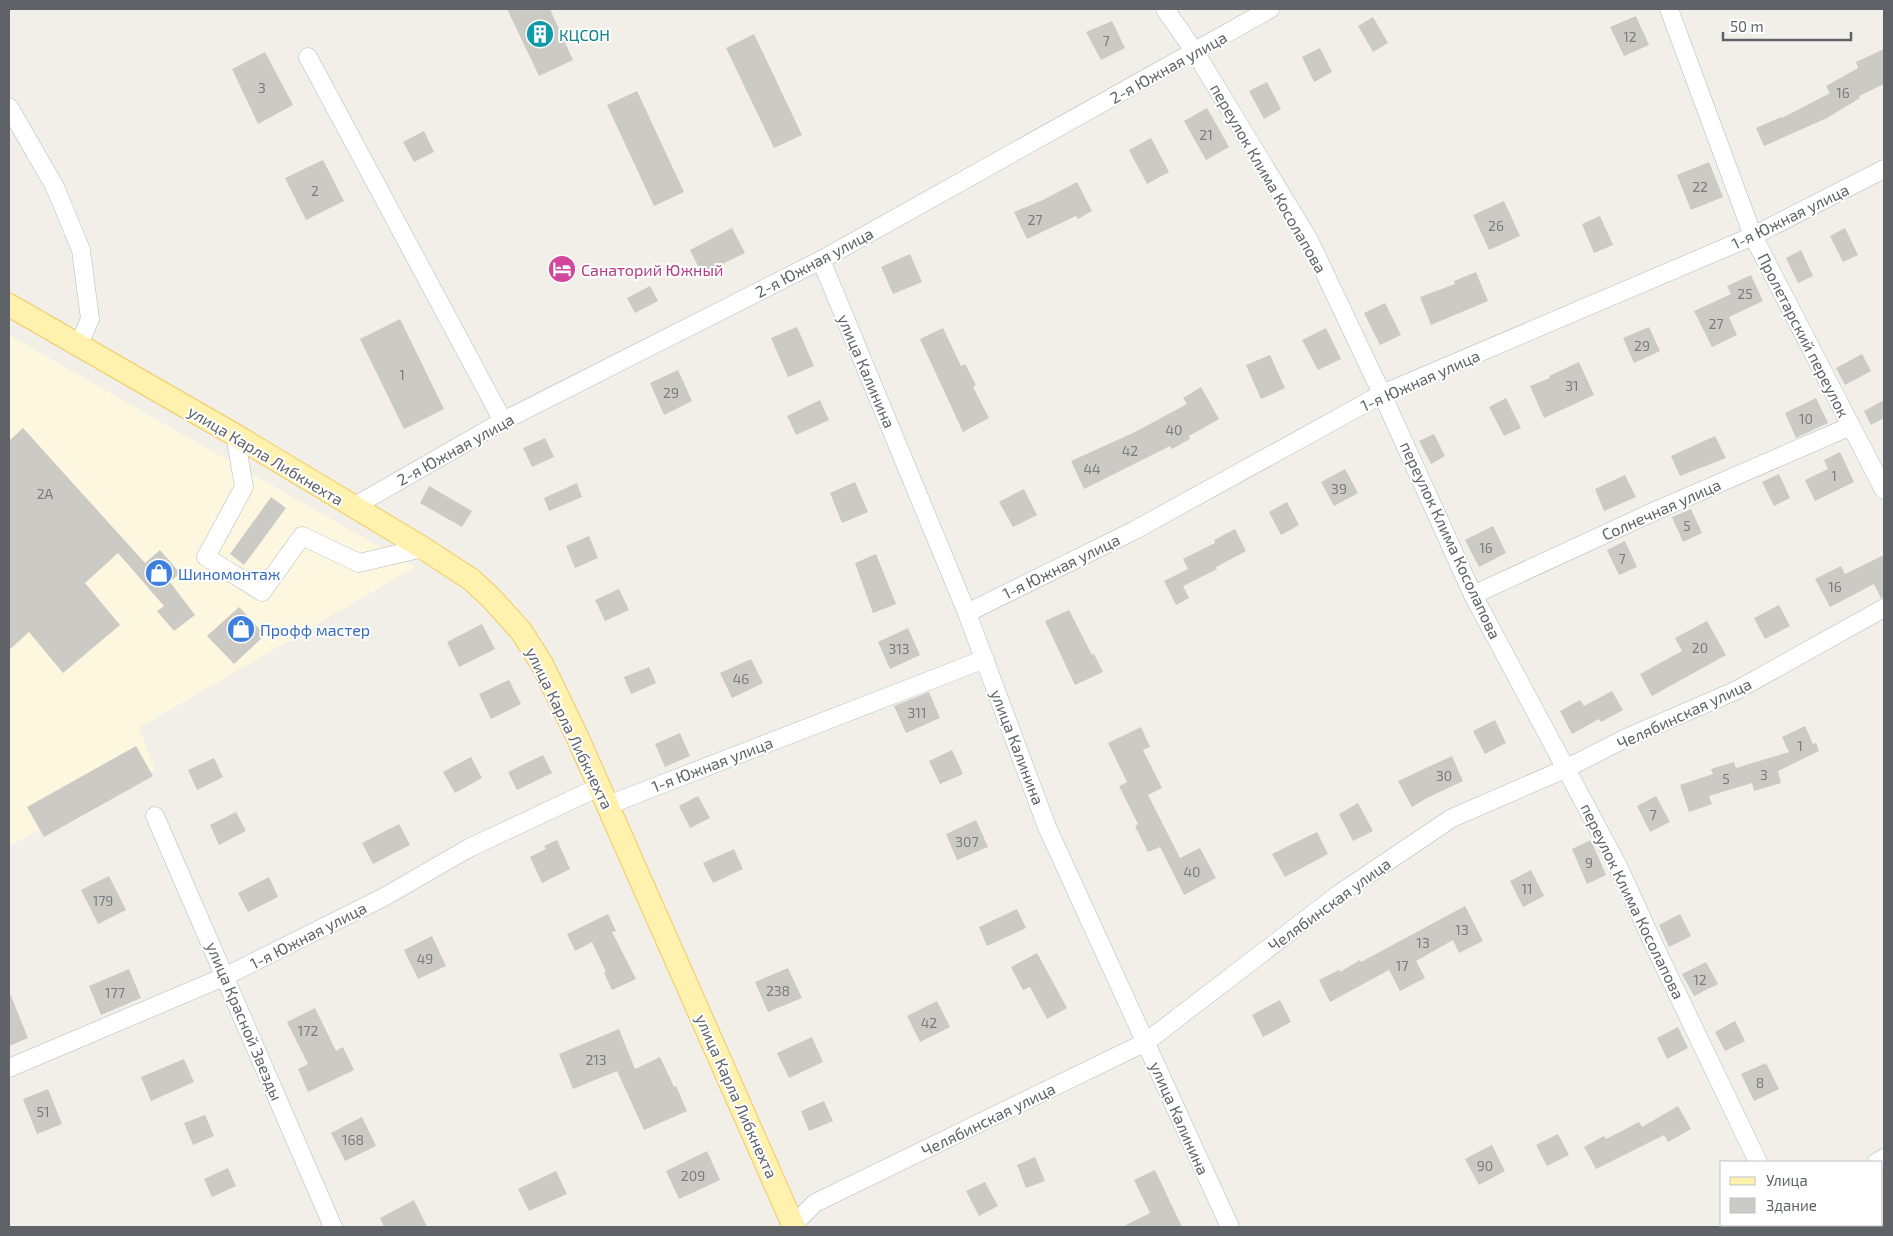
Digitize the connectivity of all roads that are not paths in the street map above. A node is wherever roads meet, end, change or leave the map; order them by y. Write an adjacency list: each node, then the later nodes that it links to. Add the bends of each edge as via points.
1 (1165, 9): 4 (street, переулок Клима Косолапова)
2 (1270, 9): 4 (street, 2-я Южная улица)
3 (1670, 9): 8 (street, Пролетарский переулок)
4 (1195, 52): 9 (street, 2-я Южная улица); 12 (street, переулок Клима Косолапова, via 1309,240)
5 (308, 57): 13 (street)
6 (9, 109): 11 (street, via 55,187 81,250 90,319)
7 (1884, 169): 8 (street, 1-я Южная улица)
8 (1753, 236): 12 (street, 1-я Южная улица); 14 (street, Пролетарский переулок)
9 (821, 260): 13 (street, 2-я Южная улица); 21 (street, улица Калинина)
10 (9, 305): 11 (main road, улица Карла Либкнехта)
11 (78, 344): 15 (main road, улица Карла Либкнехта)
12 (1382, 394): 19 (street, переулок Клима Косолапова); 21 (street, 1-я Южная улица, via 1135,530)
13 (503, 421): 17 (street, 2-я Южная улица)
14 (1851, 426): 16 (street, Пролетарский переулок); 19 (street, Солнечная улица)
15 (235, 435): 17 (main road, улица Карла Либкнехта); 18 (street, via 244,487 206,557 262,592 302,536 359,563)
16 (1884, 490)
17 (353, 507): 18 (main road, улица Карла Либкнехта)
18 (423, 548): 24 (main road, улица Карла Либкнехта, via 472,580 521,631 542,664)
19 (1473, 595): 23 (street, переулок Клима Косолапова)
20 (1884, 608): 23 (street, Челябинская улица, via 1737,690 1626,738)
21 (967, 613): 22 (street, улица Калинина)
22 (984, 659): 24 (street, 1-я Южная улица); 27 (street, улица Калинина, via 1047,827)
23 (1567, 768): 27 (street, Челябинская улица, via 1452,818 1339,894); 29 (street, переулок Клима Косолапова, via 1618,866)
24 (604, 796): 26 (street, 1-я Южная улица, via 469,848 384,897); 30 (main road, улица Карла Либкнехта)
25 (155, 816): 26 (street, улица Красной Звезды)
26 (226, 976): 28 (street, 1-я Южная улица); 31 (street, улица Красной Звезды)
27 (1146, 1042): 30 (street, Челябинская улица, via 816,1203); 32 (street, улица Калинина)
28 (9, 1068)
29 (1758, 1161)
30 (793, 1226)
31 (333, 1227)
32 (1230, 1227)

